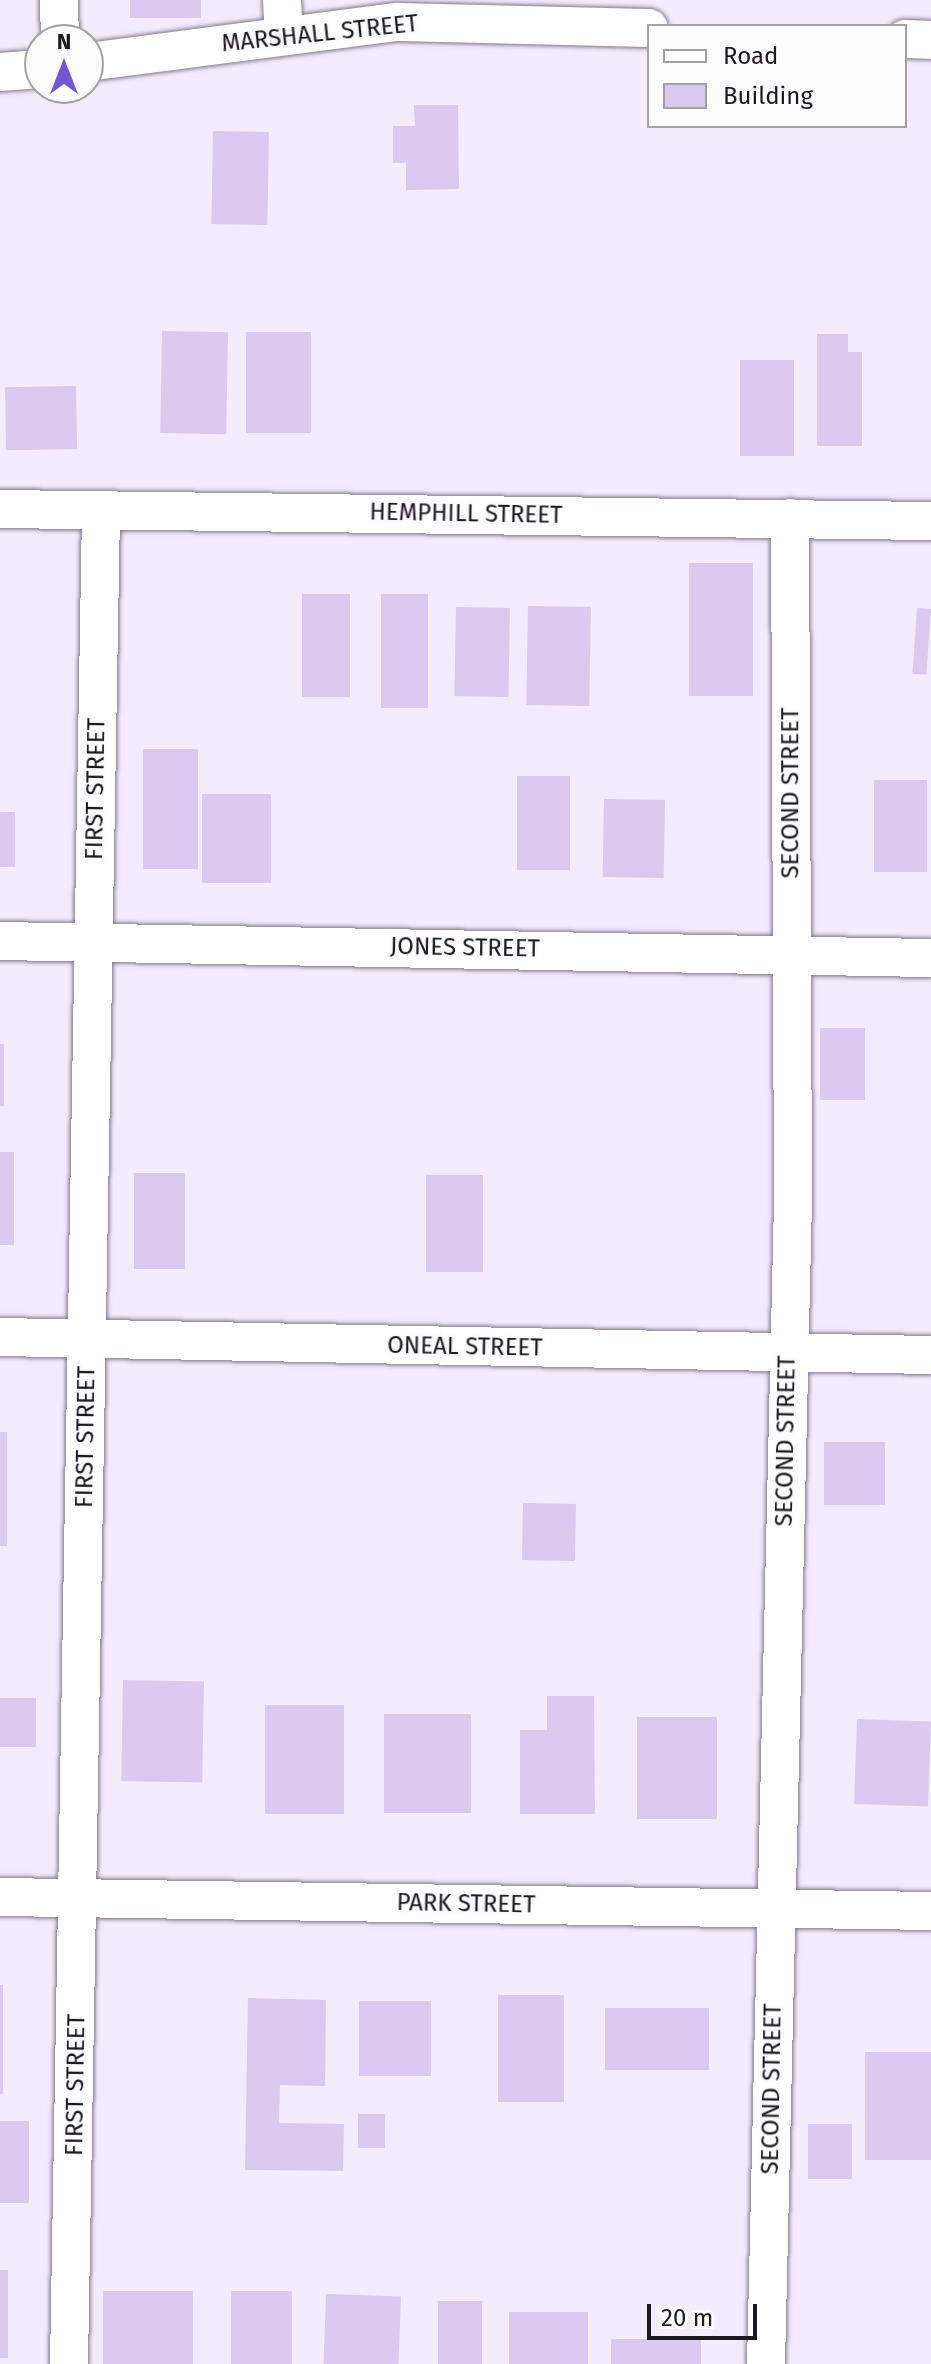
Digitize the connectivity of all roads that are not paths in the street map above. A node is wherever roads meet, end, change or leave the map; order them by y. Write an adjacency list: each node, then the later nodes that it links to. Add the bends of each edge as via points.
1 (59, 0): 3 (street)
2 (283, 18): 4 (street, MARSHALL STREET); 7 (street, MARSHALL STREET)
3 (60, 24)
4 (647, 28)
5 (907, 39): 6 (street)
6 (931, 40)
7 (104, 58)
8 (24, 70): 9 (street)
9 (0, 72)
10 (0, 509): 11 (street, HEMPHILL STREET)
11 (101, 510): 12 (street, HEMPHILL STREET); 15 (street, FIRST STREET)
12 (790, 518): 13 (street, HEMPHILL STREET); 16 (street, SECOND STREET)
13 (931, 521)
14 (0, 941): 15 (street, JONES STREET)
15 (94, 943): 16 (street, JONES STREET); 19 (street, FIRST STREET)
16 (791, 955): 17 (street, JONES STREET); 20 (street, SECOND STREET)
17 (931, 958)
18 (0, 1337): 19 (street, ONEAL STREET)
19 (88, 1339): 20 (street, ONEAL STREET); 23 (street, FIRST STREET)
20 (788, 1353): 21 (street, ONEAL STREET); 24 (street, SECOND STREET)
21 (931, 1355)
22 (0, 1897): 23 (street, PARK STREET)
23 (80, 1898): 24 (street, PARK STREET); 26 (street, FIRST STREET)
24 (776, 1909): 25 (street, PARK STREET); 27 (street, SECOND STREET)
25 (931, 1911)
26 (69, 2364)
27 (766, 2364)

